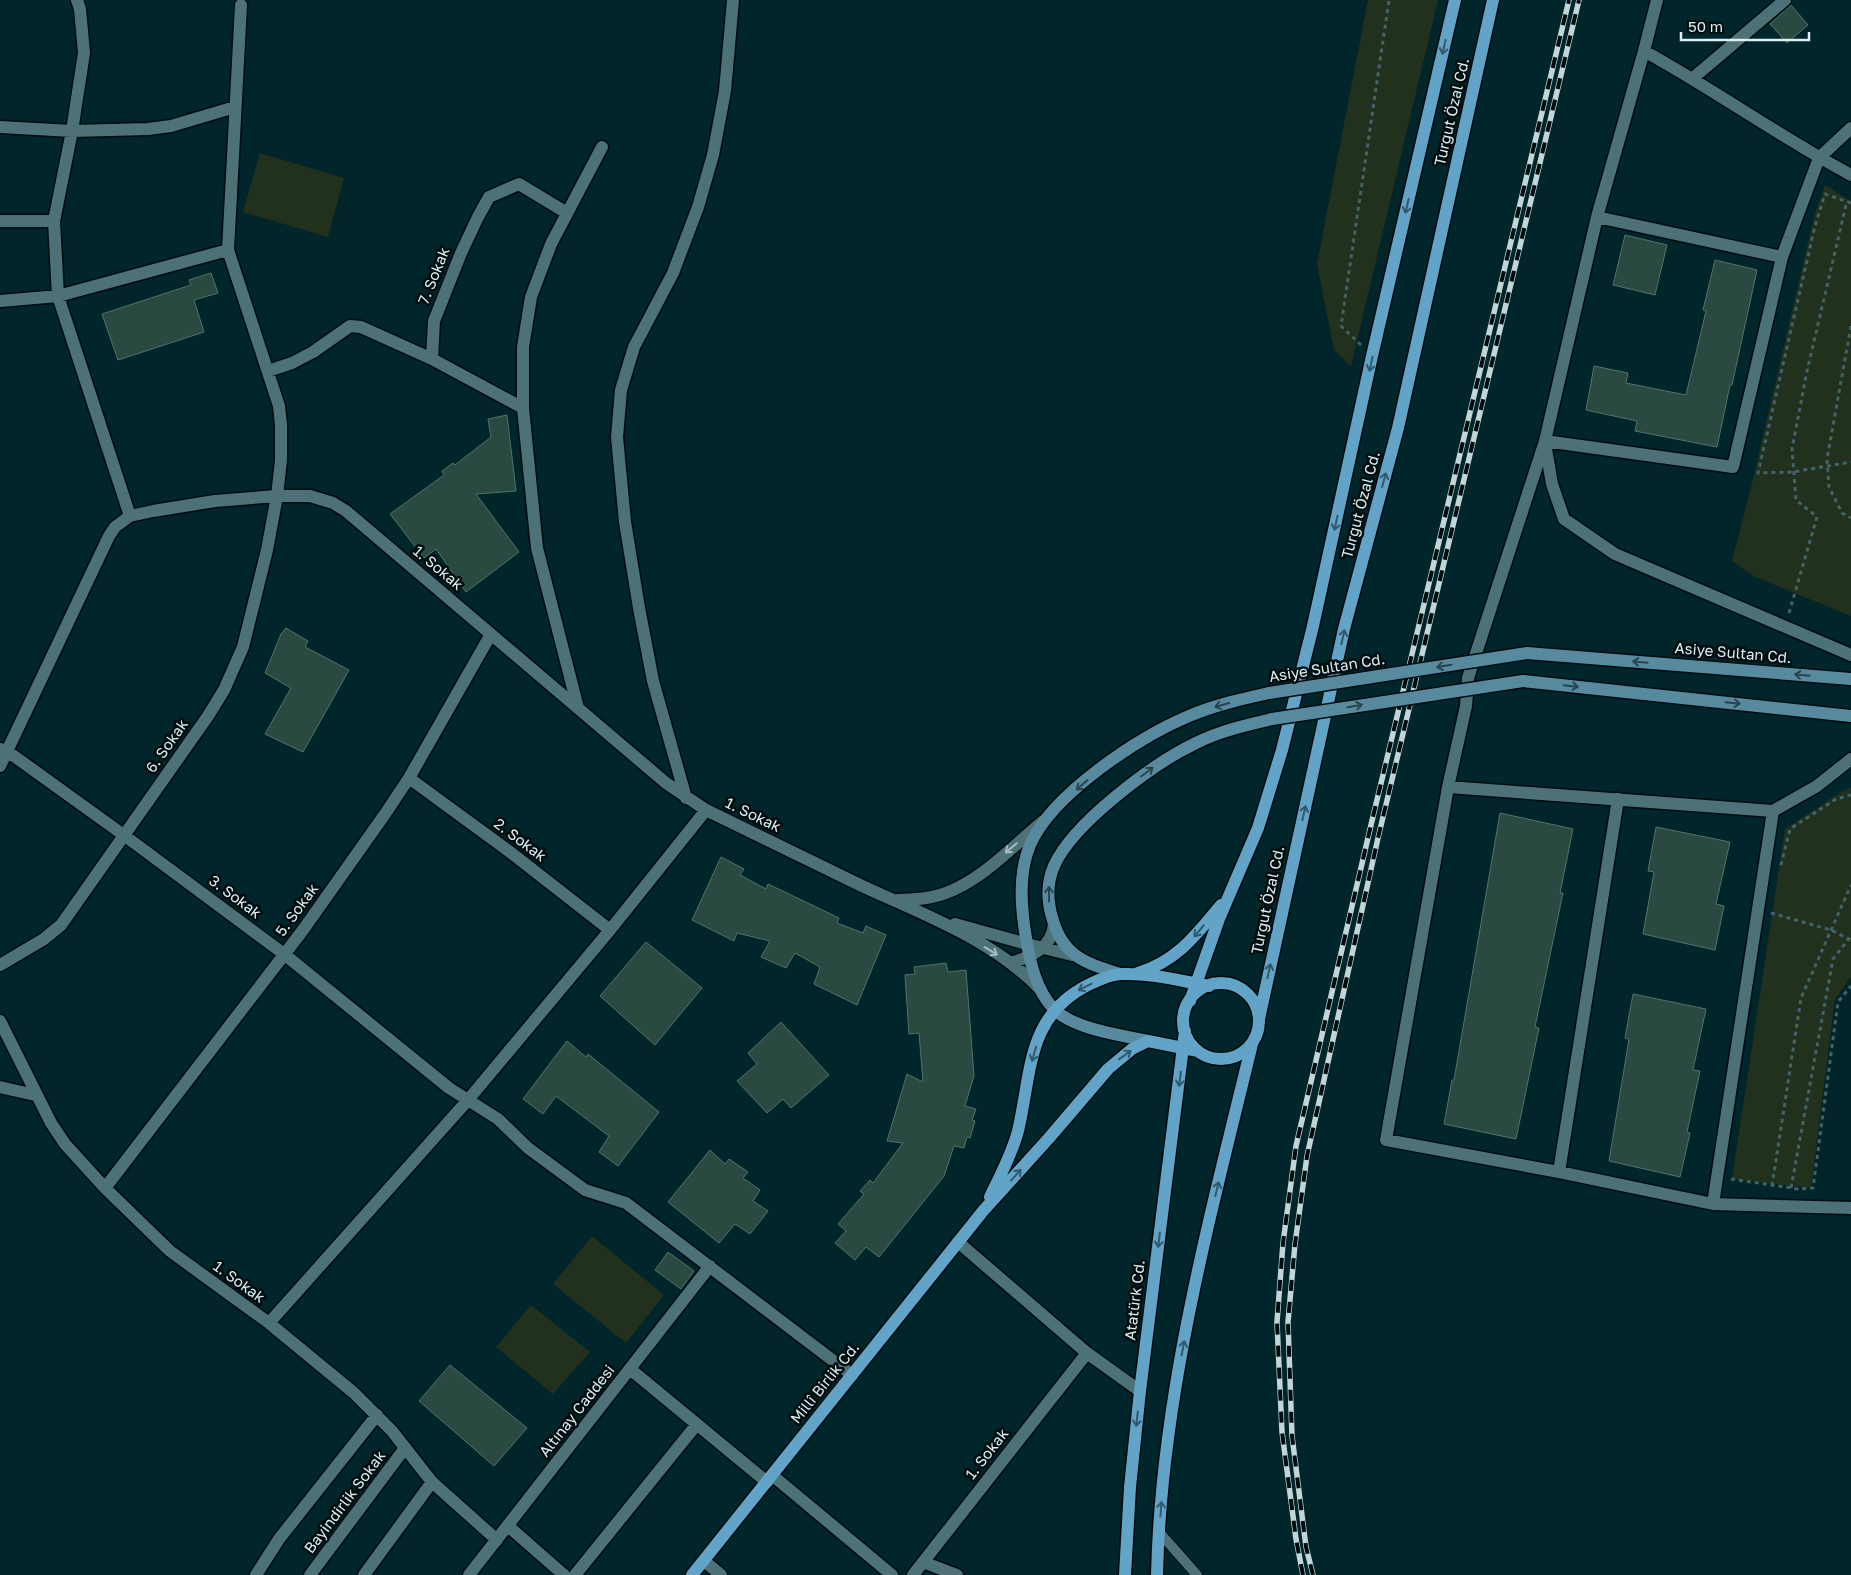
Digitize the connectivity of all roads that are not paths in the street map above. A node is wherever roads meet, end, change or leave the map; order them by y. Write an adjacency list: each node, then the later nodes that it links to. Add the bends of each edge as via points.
1 (77, 0): 13 (street, via 84,54)
2 (733, 0): 41 (street, via 724,91 713,154 698,207 673,273 634,347 621,390 617,437 625,522 639,608 653,681)
3 (1455, 0): 47 (main road, Turgut Özal Cd., one-way to 47, via 1282,750 1258,828)
4 (1493, 0): 64 (main road, Turgut Özal Cd., one-way to 4, via 1344,628 1398,428)
5 (1657, 0): 8 (street)
6 (1785, 0): 9 (street)
7 (241, 5): 10 (street)
8 (1644, 51): 9 (street); 18 (street)
9 (1693, 78): 15 (street)
10 (236, 107): 13 (street, via 163,127); 21 (street)
11 (0, 127): 13 (street)
12 (1851, 128): 15 (street)
13 (72, 131): 20 (street)
14 (602, 146): 17 (street)
15 (1819, 158): 16 (street); 22 (street)
16 (1851, 175)
17 (568, 213): 25 (street, 7. Sokak, via 519,184 489,197 461,253 434,321); 27 (street, via 551,244 531,297 523,347)
18 (1597, 217): 22 (street); 28 (street)
19 (0, 221): 20 (street)
20 (54, 221): 23 (street)
21 (228, 250): 23 (street); 26 (street, 6. Sokak)
22 (1782, 257): 28 (street, via 1733,467)
23 (58, 296): 24 (street); 30 (street)
24 (0, 301)
25 (432, 359): 26 (street, via 361,327 350,326 313,352); 27 (street)
26 (268, 371): 29 (street, 6. Sokak, via 281,425)
27 (523, 408): 34 (street, via 537,548)
28 (1545, 441): 32 (street, via 1552,484 1564,518 1615,554); 40 (street, via 1468,678 1466,706)
29 (277, 496): 30 (street, 1. Sokak, via 188,504); 31 (street, 1. Sokak, via 310,496 340,507); 46 (street, 6. Sokak, via 261,582 234,670 208,716)
30 (130, 516): 36 (street, 1. Sokak, via 109,536)
31 (491, 634): 34 (street, 1. Sokak); 39 (street, 5. Sokak)
32 (1851, 655)
33 (1851, 678): 45 (main road, Asiye Sultan Cd., one-way to 45, bridge, via 1527,652 1269,693 1214,707 1160,730 1113,760)
34 (578, 708): 41 (street, 1. Sokak)
35 (1851, 716): 50 (main road, one-way to 35, bridge, via 1048,893 1054,866 1071,840 1136,781 1172,755 1197,742 1245,725 1523,681)
36 (3, 750): 38 (street, 1. Sokak); 46 (street, 3. Sokak)
37 (1851, 759): 44 (street, via 1816,786)
38 (0, 766)
39 (409, 778): 51 (street, 2. Sokak); 54 (street, 5. Sokak)
40 (1448, 787): 42 (street); 74 (street, via 1386,1140)
41 (686, 798): 43 (street, 1. Sokak)
42 (1618, 799): 44 (street); 74 (street)
43 (706, 810): 48 (street, 1. Sokak); 51 (street)
44 (1773, 811): 76 (street)
45 (1048, 817): 48 (street, one-way to 48, via 987,868 959,886 926,898); 53 (main road, Asiye Sultan Cd., via 1030,845 1022,875)
46 (125, 836): 54 (street, 3. Sokak); 57 (street, 6. Sokak, via 61,925 44,939)
47 (1230, 893): 58 (main road, Millî Birlik Cd., one-way to 58, via 1184,948 1160,965); 59 (main road, Turgut Özal Cd.)
48 (894, 900): 49 (street, 1. Sokak)
49 (933, 918): 53 (street); 56 (street, one-way to 56)
50 (1054, 924): 52 (street, via 1051,938); 55 (main road)
51 (610, 930): 73 (street)
52 (1042, 948): 53 (street); 55 (street)
53 (1028, 950): 56 (street); 61 (main road, Asiye Sultan Cd.)
54 (284, 954): 73 (street, 3. Sokak); 75 (street, 5. Sokak)
55 (1072, 955): 58 (main road, via 1099,967)
56 (1010, 962): 61 (street)
57 (0, 964)
58 (1127, 974): 59 (main road); 63 (main road, Millî Birlik Cd., one-way to 63, via 1091,984)
59 (1195, 983): 60 (main road); 62 (main road, Turgut Özal Cd.)
60 (1209, 986): 62 (main road); 64 (main road, via 1228,984 1240,988 1250,996)
61 (1040, 989): 63 (main road, Asiye Sultan Cd.)
62 (1190, 1001): 66 (main road, via 1184,1018)
63 (1054, 1010): 67 (main road, via 1092,1028); 78 (main road, Millî Birlik Cd., one-way to 78, via 1042,1028 1032,1059 1008,1159)
64 (1259, 1019): 68 (main road, via 1258,1032)
65 (0, 1021): 72 (street, 1. Sokak)
66 (1185, 1030): 69 (main road, Atatürk Cd.); 70 (main road)
67 (1148, 1041): 69 (main road); 78 (main road, Millî Birlik Cd., one-way to 67, via 1108,1069 1132,1049)
68 (1252, 1044): 70 (main road, via 1231,1058 1208,1057); 92 (main road, one-way to 68, via 1173,1398 1204,1245)
69 (1183, 1048): 70 (main road); 85 (main road, Atatürk Cd., one-way to 85)
70 (1198, 1051)
71 (0, 1087): 72 (street)
72 (35, 1095): 75 (street, 1. Sokak, via 64,1144)
73 (468, 1100): 80 (street, 3. Sokak, via 498,1119 528,1148 585,1190 626,1203); 81 (street)
74 (1559, 1172): 76 (street)
75 (105, 1188): 81 (street, 1. Sokak, via 170,1251)
76 (1713, 1204): 77 (street)
77 (1851, 1208)
78 (983, 1211): 79 (main road, Millî Birlik Cd.)
79 (958, 1242): 82 (street); 84 (main road, Millî Birlik Cd.)
80 (710, 1266): 83 (street, Altınay Caddesi); 84 (street, 3. Sokak)
81 (269, 1323): 86 (street, 1. Sokak)
82 (1087, 1353): 85 (street); 95 (street, 1. Sokak)
83 (630, 1369): 87 (street); 91 (street, Altınay Caddesi)
84 (852, 1375): 89 (main road, Millî Birlik Cd.)
85 (1140, 1391): 107 (main road, Atatürk Cd., one-way to 107)
86 (377, 1415): 88 (street, 1. Sokak); 96 (street, via 279,1539)
87 (697, 1424): 89 (street); 101 (street)
88 (405, 1448): 90 (street, 1. Sokak); 97 (street, Bayindirlik Sokak)
89 (769, 1478): 94 (main road, Millî Birlik Cd.); 104 (street)
90 (432, 1482): 93 (street, 1. Sokak); 98 (street)
91 (508, 1526): 93 (street, Altınay Caddesi); 100 (street)
92 (1159, 1532): 108 (main road); 109 (lane)
93 (496, 1540): 99 (street, Altınay Caddesi)
94 (704, 1561): 102 (main road, Millî Birlik Cd.); 103 (street)
95 (922, 1562): 105 (street, 1. Sokak); 106 (street)
96 (256, 1575)
97 (310, 1575)
98 (364, 1575)
99 (469, 1575)
100 (564, 1575)
101 (575, 1575)
102 (692, 1575)
103 (721, 1575)
104 (892, 1575)
105 (913, 1575)
106 (957, 1575)
107 (1125, 1575)
108 (1157, 1575)
109 (1197, 1575)

